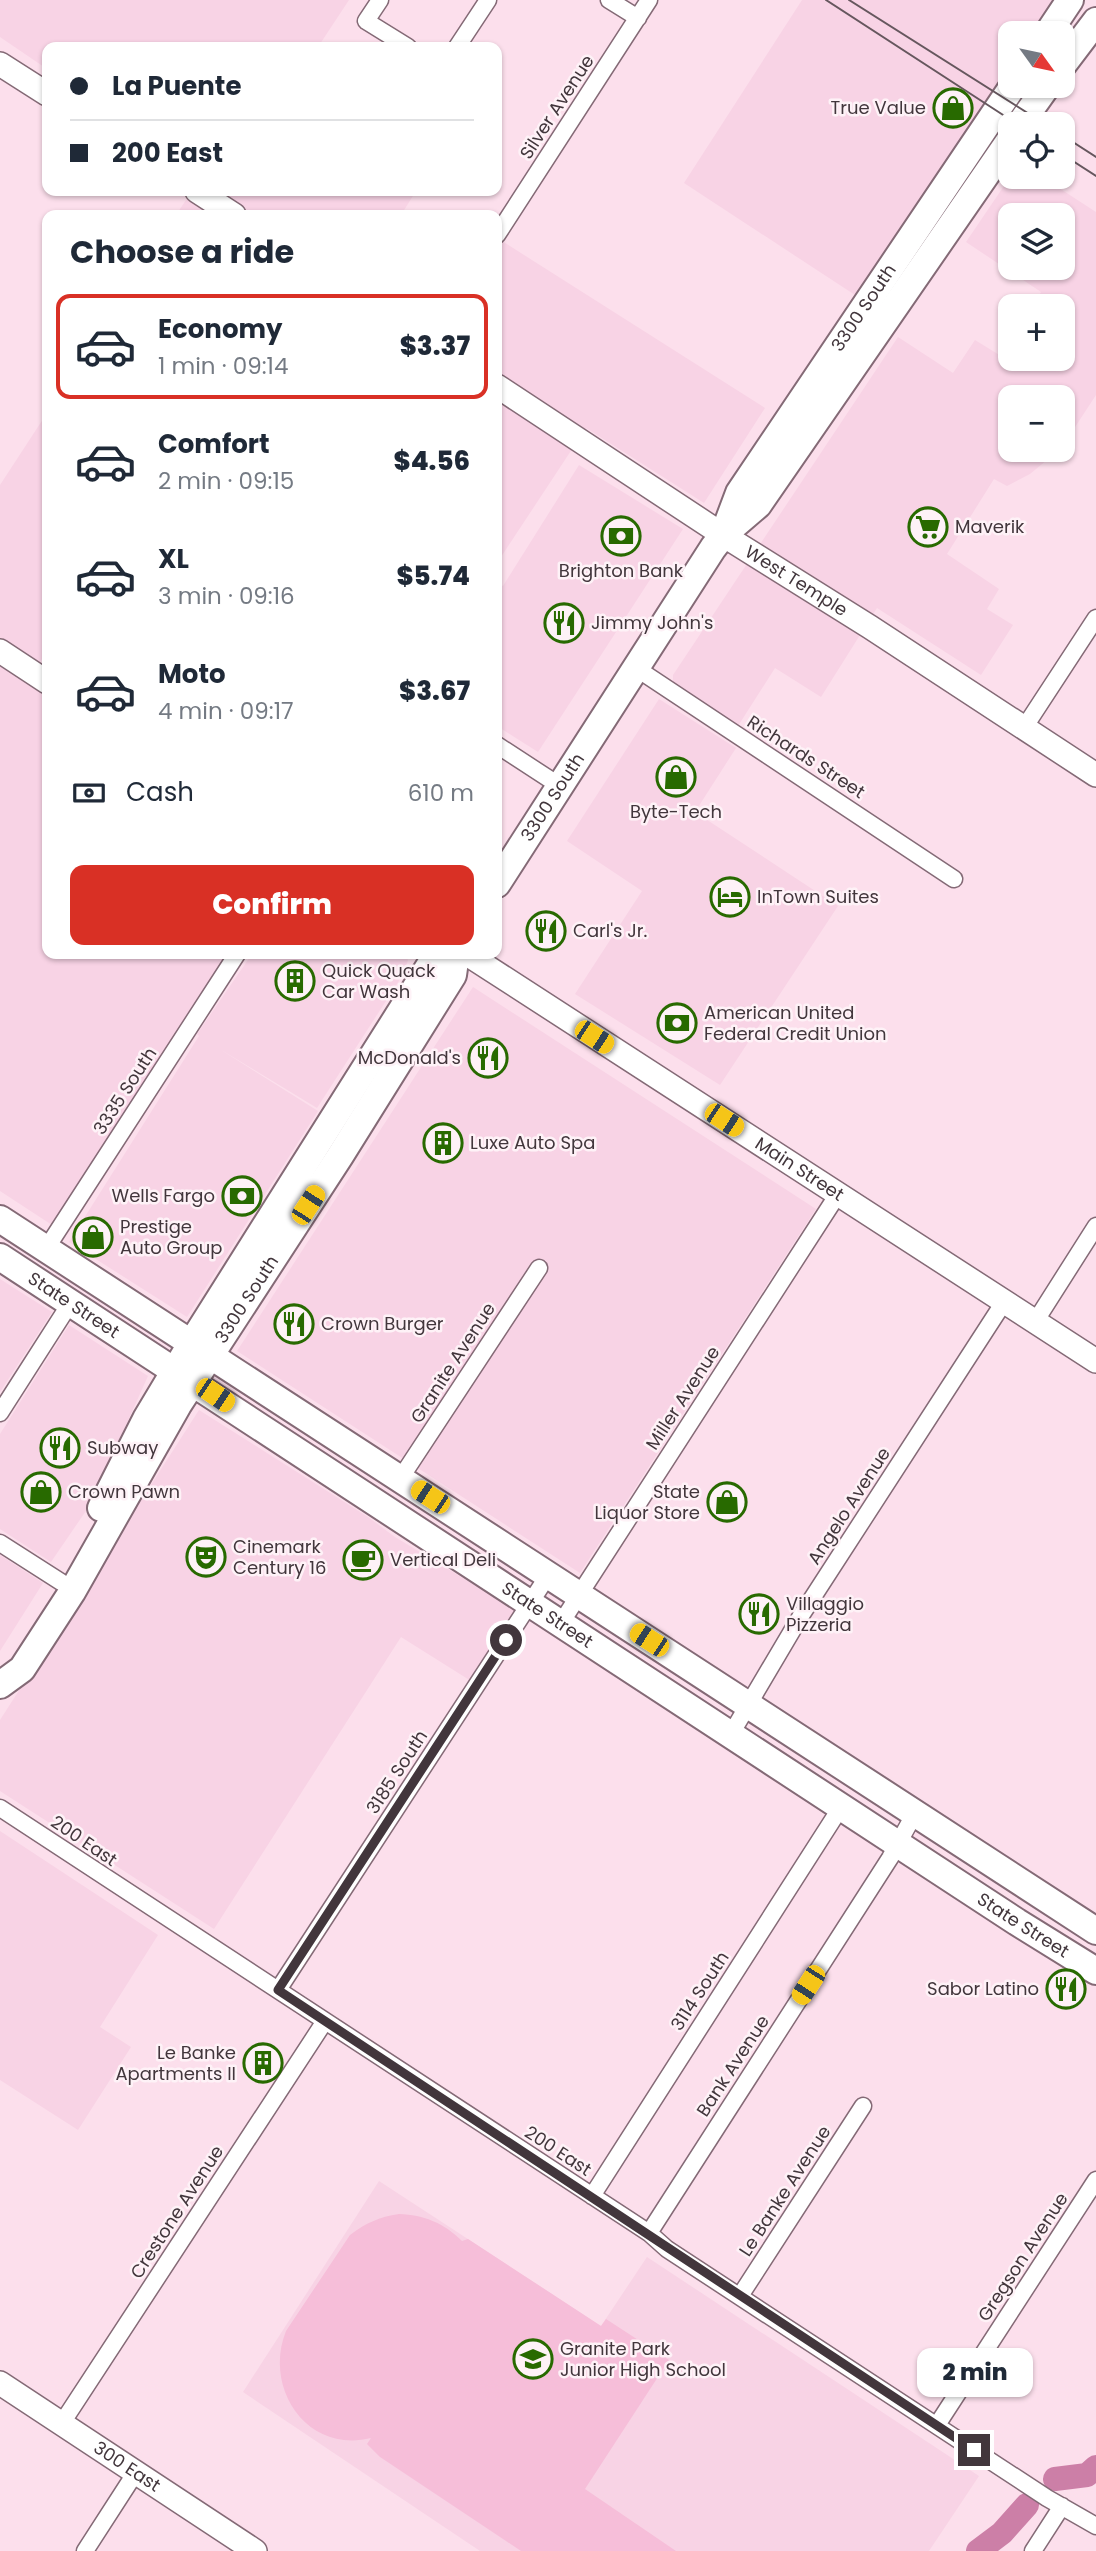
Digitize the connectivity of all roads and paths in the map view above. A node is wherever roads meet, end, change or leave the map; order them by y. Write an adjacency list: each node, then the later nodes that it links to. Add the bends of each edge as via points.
1 (380, 0): 10 (street, via 366,21)
2 (488, 0): 11 (street)
3 (609, 0): 7 (street)
4 (649, 0): 7 (street, Silver Avenue)
5 (1070, 0): 8 (main road)
6 (1092, 0): 9 (main road)
7 (638, 18): 19 (street, Silver Avenue)
8 (1056, 21)
9 (1096, 21): 12 (main road)
10 (400, 42)
11 (460, 42)
12 (1075, 49)
13 (0, 64): 14 (street)
14 (42, 91)
15 (1005, 98): 21 (main road, 3300 South, via 739,493)
16 (998, 157): 21 (main road, 3300 South, via 758,505)
17 (205, 196): 18 (street)
18 (226, 210)
19 (502, 227)
20 (502, 389): 21 (street, West Temple)
21 (723, 536): 24 (main road, 3300 South); 26 (street, West Temple)
22 (1096, 618): 26 (street)
23 (0, 651): 25 (street)
24 (636, 668): 29 (main road, 3300 South); 31 (street, Richards Street)
25 (42, 679)
26 (1024, 728): 28 (street, West Temple)
27 (502, 748): 29 (street)
28 (1096, 775)
29 (560, 786): 30 (main road, 3300 South)
30 (502, 876)
31 (954, 878)
32 (234, 959): 39 (street, 3335 South)
33 (437, 959): 45 (main road, 3300 South)
34 (455, 959): 45 (main road, 3300 South, via 453,975 431,1011)
35 (475, 959): 36 (street, Main Street)
36 (838, 1194): 42 (street, Main Street); 53 (street, Miller Avenue)
37 (0, 1219): 39 (main road, State Street)
38 (1096, 1226): 44 (street)
39 (46, 1249): 45 (main road, State Street)
40 (0, 1257): 43 (main road, State Street)
41 (539, 1268): 49 (street, Granite Avenue)
42 (1004, 1302): 44 (street, Main Street); 57 (street, Angelo Avenue)
43 (71, 1303): 47 (main road, State Street); 48 (street)
44 (1035, 1322): 46 (street, Main Street)
45 (200, 1350): 47 (main road, 3300 South); 49 (main road, State Street)
46 (1096, 1362)
47 (185, 1376): 52 (main road, 3300 South, via 146,1419); 54 (main road, State Street); 56 (main road, 3300 South, via 160,1435 72,1592 22,1669)
48 (0, 1412)
49 (400, 1479): 51 (main road, State Street)
50 (0, 1543): 52 (street)
51 (549, 1574): 53 (main road, State Street); 54 (street, 3185 South)
52 (61, 1582): 56 (main road, 3300 South)
53 (579, 1594): 55 (street, Miller Avenue); 57 (main road, State Street)
54 (530, 1603): 55 (main road, State Street); 67 (street, 3185 South)
55 (561, 1623): 58 (main road, State Street)
56 (4, 1681)
57 (749, 1704): 58 (street, Angelo Avenue); 61 (main road, State Street)
58 (731, 1734): 59 (main road, State Street)
59 (841, 1807): 62 (main road, State Street); 71 (street, 3114 South)
60 (0, 1808): 67 (street, 200 East)
61 (915, 1813): 62 (street, Bank Avenue); 64 (main road, State Street)
62 (898, 1844): 63 (main road, State Street); 72 (street, Bank Avenue)
63 (1021, 1924): 65 (main road, via 1046,1918); 66 (main road, State Street)
64 (1096, 1931)
65 (1096, 1950)
66 (1096, 1971)
67 (278, 1990): 68 (street, 200 East)
68 (325, 2021): 71 (street, 200 East); 75 (street, Crestone Avenue)
69 (863, 2106): 73 (street, Le Banke Avenue)
70 (1096, 2180): 76 (street, Gregson Avenue)
71 (592, 2196): 72 (street, 200 East)
72 (649, 2233): 73 (street, 200 East)
73 (740, 2296): 76 (street, 200 East)
74 (0, 2383): 75 (street, 300 East)
75 (62, 2423): 77 (street, 300 East)
76 (937, 2425): 78 (street, 200 East)
77 (136, 2472): 80 (street); 81 (street, 300 East)
78 (1062, 2506): 79 (street, 200 East); 82 (street)
79 (1096, 2526)
80 (85, 2551)
81 (255, 2551)
82 (1032, 2551)

